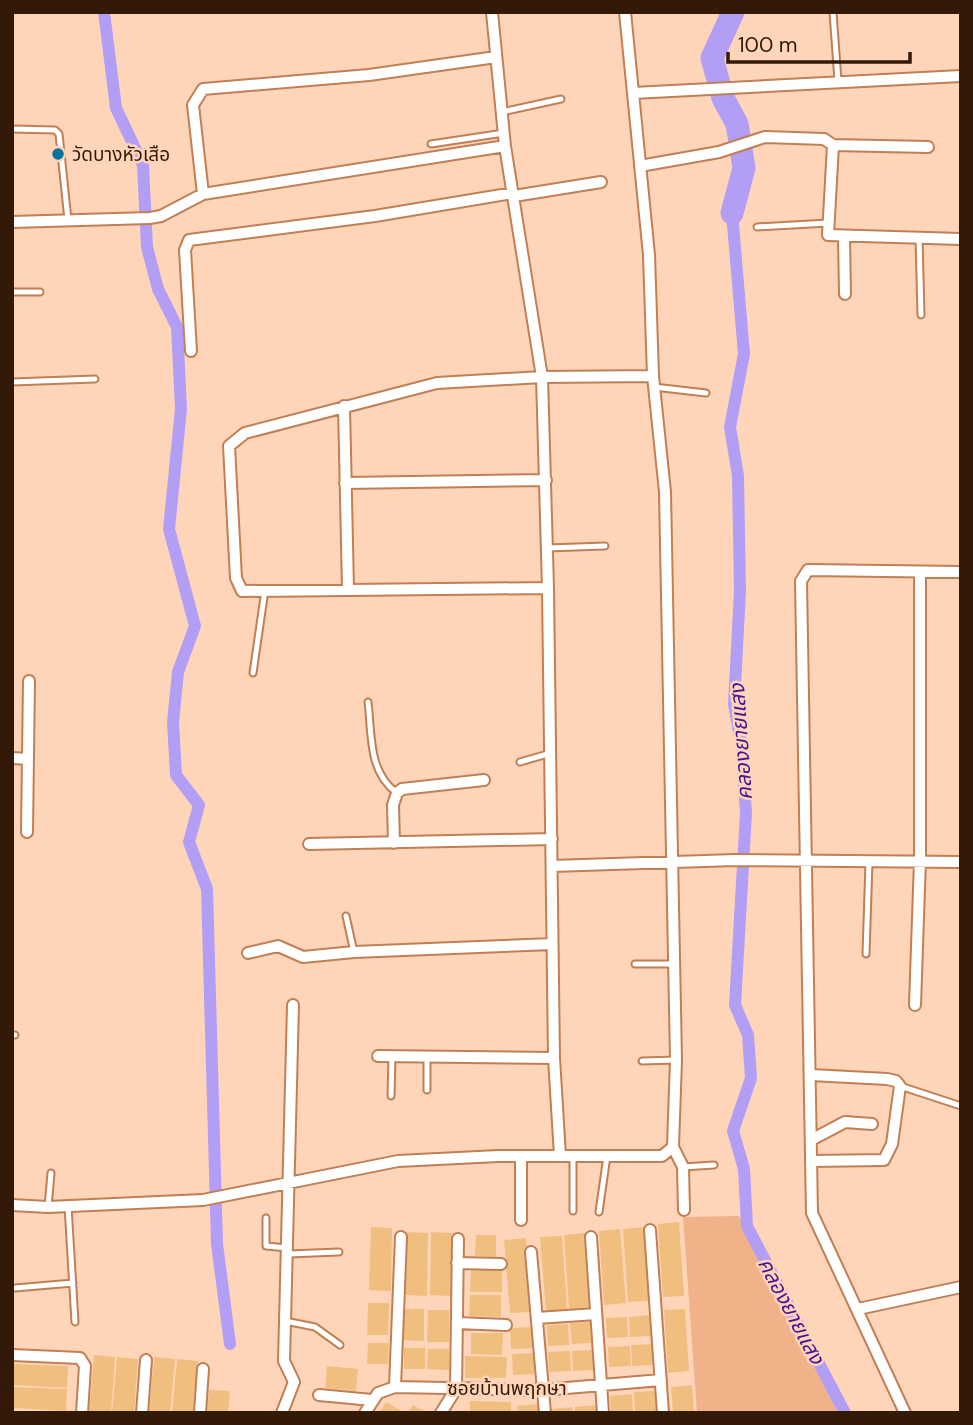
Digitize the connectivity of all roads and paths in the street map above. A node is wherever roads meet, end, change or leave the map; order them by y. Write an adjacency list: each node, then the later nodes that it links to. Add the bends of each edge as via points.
1 (492, 12): 4 (street)
2 (625, 12): 7 (street)
3 (833, 12): 6 (lane)
4 (496, 57): 9 (street); 18 (street, via 369,75 203,89 193,105)
5 (961, 76): 6 (street)
6 (838, 81): 7 (street)
7 (633, 93): 16 (street)
8 (561, 99): 9 (lane)
9 (502, 112): 11 (street)
10 (12, 129): 20 (lane, via 55,130 59,134)
11 (504, 134): 12 (lane); 14 (street)
12 (431, 144)
13 (833, 145): 15 (street); 16 (street, via 819,138 765,136 733,148); 22 (street)
14 (505, 146): 18 (street); 19 (street)
15 (928, 147)
16 (640, 166): 35 (street)
17 (601, 182): 19 (street)
18 (203, 194): 20 (street, via 161,216)
19 (513, 195): 31 (street, via 189,240 185,250); 32 (street)
20 (68, 220): 21 (street)
21 (12, 222)
22 (828, 223): 23 (lane); 24 (street, via 828,235)
23 (757, 227)
24 (844, 237): 25 (street); 29 (street)
25 (919, 238): 26 (street); 30 (lane)
26 (961, 239)
27 (12, 292): 28 (lane)
28 (40, 292)
29 (845, 294)
30 (921, 315)
31 (191, 351)
32 (542, 377): 35 (street); 37 (street, via 437,383); 38 (street)
33 (95, 379): 34 (lane)
34 (12, 382)
35 (654, 382): 36 (lane); 63 (street, via 665,492)
36 (706, 393)
37 (344, 406): 39 (street); 46 (street, via 245,433 229,446 237,586 242,591)
38 (546, 480): 39 (street); 41 (street)
39 (345, 483): 45 (street)
40 (605, 547): 41 (lane)
41 (548, 548): 44 (street)
42 (920, 572): 43 (street); 61 (street); 62 (street, via 808,570 803,574)
43 (961, 572)
44 (548, 588): 45 (street); 50 (street)
45 (348, 589): 46 (street)
46 (265, 590): 47 (lane)
47 (253, 673)
48 (29, 681): 52 (street)
49 (368, 702): 55 (lane, via 375,766 384,784)
50 (551, 753): 53 (lane); 57 (street)
51 (12, 758): 52 (street)
52 (28, 759): 56 (street)
53 (520, 762)
54 (484, 780): 55 (street)
55 (397, 793): 58 (street)
56 (27, 832)
57 (552, 839): 58 (street); 65 (street)
58 (394, 843): 59 (street)
59 (309, 844)
60 (870, 859): 61 (street); 62 (street); 70 (lane)
61 (920, 860): 64 (street); 74 (street)
62 (806, 861): 63 (street); 81 (street)
63 (671, 862): 65 (street); 72 (street)
64 (961, 862)
65 (552, 866): 67 (street)
66 (346, 916): 68 (lane)
67 (552, 944): 68 (street); 78 (street)
68 (354, 952): 69 (street, via 303,957 278,946)
69 (248, 953)
70 (866, 954)
71 (635, 964): 72 (lane)
72 (674, 964): 79 (street)
73 (293, 1005): 97 (street)
74 (915, 1005)
75 (378, 1056): 76 (street)
76 (393, 1056): 77 (street); 84 (lane)
77 (428, 1057): 78 (street); 83 (lane)
78 (554, 1058): 90 (street)
79 (676, 1060): 80 (lane); 88 (street)
80 (642, 1061)
81 (811, 1075): 82 (street, via 887,1079); 87 (street)
82 (900, 1086): 85 (lane); 93 (street, via 892,1144 884,1160)
83 (427, 1090)
84 (391, 1096)
85 (961, 1106)
86 (872, 1124): 87 (street, via 845,1122)
87 (811, 1140): 93 (street)
88 (673, 1147): 92 (street, via 662,1156); 95 (street)
89 (521, 1156): 90 (street); 97 (street, via 398,1161); 105 (street)
90 (560, 1156): 91 (street)
91 (573, 1156): 92 (street); 102 (lane)
92 (607, 1156): 103 (lane)
93 (811, 1161): 118 (street, via 812,1213)
94 (714, 1165): 95 (lane)
95 (683, 1167): 101 (street)
96 (51, 1173): 100 (lane)
97 (290, 1181): 99 (street, via 203,1200); 110 (street)
98 (12, 1205): 100 (street)
99 (68, 1206): 100 (street); 115 (lane)
100 (48, 1207)
101 (684, 1210)
102 (573, 1211)
103 (599, 1212)
104 (266, 1218): 110 (lane, via 266,1246)
105 (521, 1220)
106 (650, 1230): 129 (street)
107 (401, 1237): 131 (street)
108 (591, 1237): 119 (street)
109 (458, 1239): 113 (street)
110 (288, 1251): 111 (lane); 121 (street)
111 (339, 1252)
112 (531, 1252): 120 (street)
113 (457, 1263): 114 (street); 123 (street)
114 (501, 1264)
115 (73, 1283): 117 (lane); 122 (lane)
116 (961, 1287): 118 (street)
117 (15, 1288)
118 (858, 1309): 145 (street)
119 (596, 1314): 120 (street); 130 (street)
120 (537, 1318): 133 (street)
121 (285, 1321): 125 (lane, via 315,1327); 139 (street, via 285,1366 294,1382)
122 (75, 1322)
123 (457, 1323): 124 (street); 132 (street)
124 (506, 1325)
125 (340, 1345)
126 (12, 1355): 136 (street, via 80,1358 85,1366)
127 (146, 1360): 137 (street)
128 (203, 1368): 138 (street)
129 (660, 1380): 130 (street, ซอยบ้านพฤกษา); 144 (street)
130 (601, 1385): 133 (street, ซอยบ้านพฤกษา); 143 (street)
131 (396, 1387): 132 (street, ซอยบ้านพฤกษา); 135 (street, via 382,1391)
132 (456, 1389): 133 (street, ซอยบ้านพฤกษา); 141 (street)
133 (543, 1390): 142 (street)
134 (319, 1395): 135 (street)
135 (372, 1401): 140 (street)
136 (82, 1413)
137 (142, 1413)
138 (200, 1413)
139 (282, 1413)
140 (365, 1413)
141 (441, 1413)
142 (545, 1413)
143 (603, 1413)
144 (663, 1413)
145 (905, 1413)

